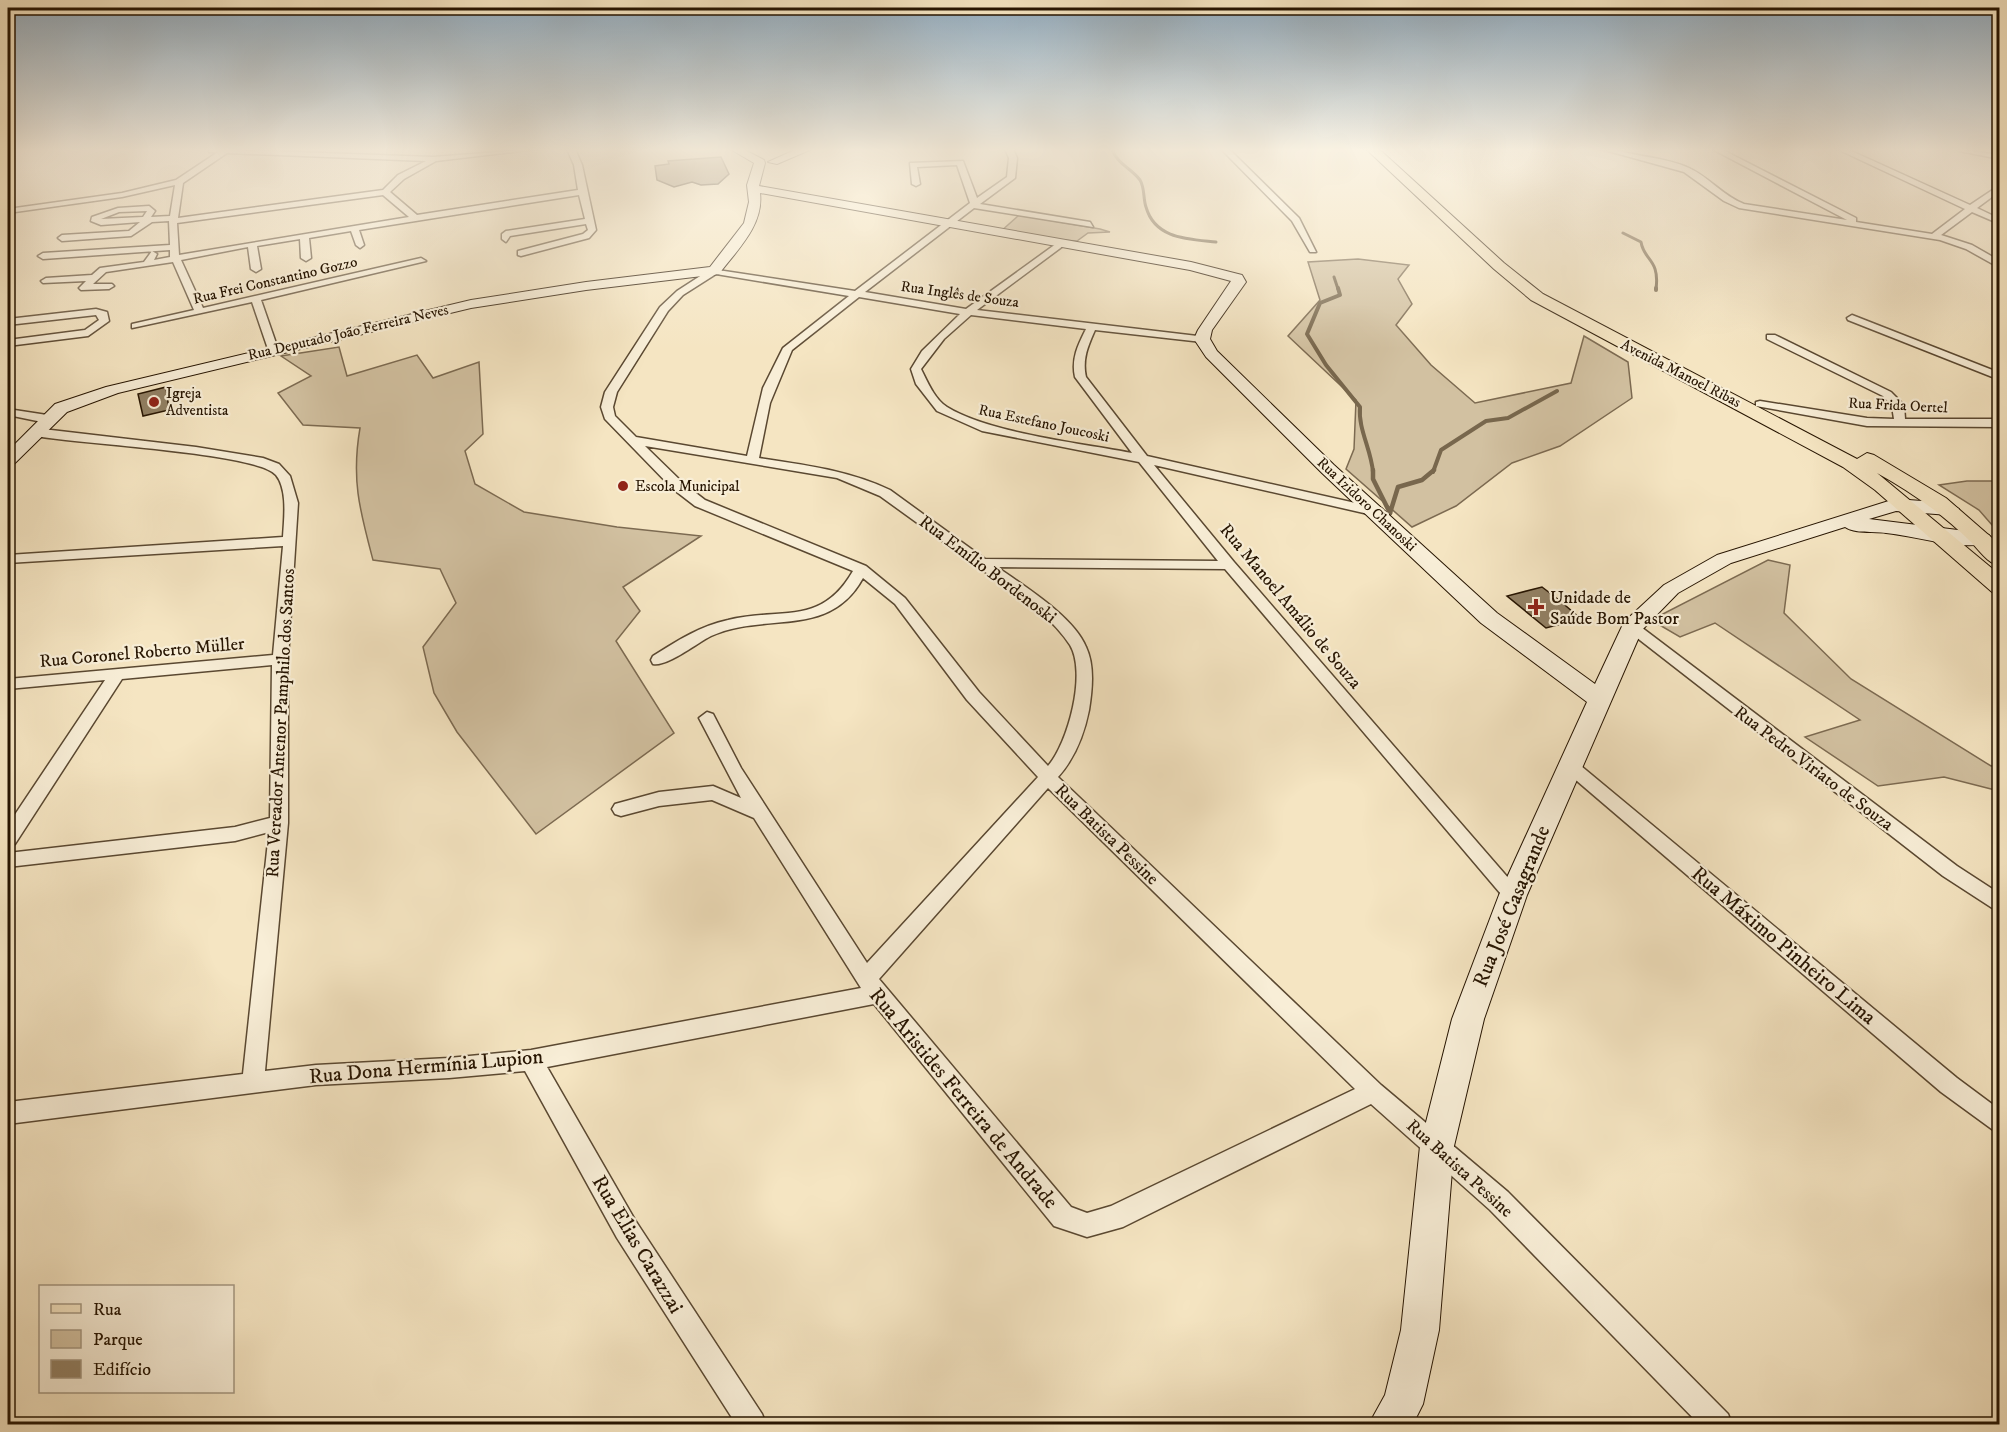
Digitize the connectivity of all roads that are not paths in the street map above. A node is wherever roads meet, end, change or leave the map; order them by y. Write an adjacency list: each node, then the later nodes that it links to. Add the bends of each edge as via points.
1 (103, 216): 21 (street, via 95,222)
2 (149, 216): 21 (street)
3 (174, 216): 20 (street)
4 (198, 216): 20 (street)
5 (412, 216): 19 (street)
6 (429, 216): 19 (street)
7 (589, 216): 22 (street)
8 (752, 216): 49 (street)
9 (908, 216): 24 (street)
10 (958, 216): 24 (street)
11 (1037, 216): 25 (street)
12 (1292, 216): 39 (street)
13 (1449, 216): 46 (main road, Avenida Manoel Ribas)
14 (1456, 216): 50 (main road, Avenida Manoel Ribas)
15 (1800, 216): 26 (street)
16 (1845, 216): 26 (street)
17 (1962, 216): 30 (street)
18 (1986, 216): 23 (street)
19 (415, 218): 27 (street)
20 (173, 219): 21 (street); 37 (street)
21 (147, 220): 28 (street, via 131,233)
22 (590, 221): 32 (street, via 506,234); 40 (street, via 592,230 586,236)
23 (2000, 222)
24 (946, 224): 34 (street); 54 (street)
25 (1090, 225)
26 (1867, 227): 30 (street)
27 (354, 228): 29 (street); 36 (street)
28 (104, 236): 31 (street); 35 (street)
29 (304, 236): 33 (street); 43 (street)
30 (1934, 236): 47 (street, via 1962,244)
31 (62, 238)
32 (506, 239)
33 (252, 244): 42 (street); 48 (street)
34 (1060, 244): 57 (street, Rua Estefano Joucoski); 63 (street, via 1230,274 1239,282)
35 (93, 245)
36 (360, 245)
37 (173, 247): 38 (street); 42 (street)
38 (155, 248): 41 (street); 45 (street)
39 (1313, 250)
40 (521, 253)
41 (43, 256)
42 (175, 257): 45 (street); 56 (street)
43 (306, 258)
44 (421, 261): 55 (street, Rua Frei Constantino Gozzo)
45 (147, 264): 51 (street, via 103,270)
46 (1499, 266): 50 (main road); 67 (main road, Avenida Manoel Ribas, via 1559,310)
47 (2000, 266)
48 (256, 269)
49 (714, 271): 54 (street, Rua Inglês de Souza); 65 (street, Rua Deputado João Ferreira Neves, via 471,304); 75 (street, Rua Batista Pessine, via 680,292 664,309 611,392 609,417)
50 (1525, 274): 68 (main road, Avenida Manoel Ribas, via 1576,309)
51 (92, 279): 52 (street); 53 (street, via 84,288)
52 (46, 281)
53 (109, 286)
54 (857, 295): 57 (street, Rua Inglês de Souza); 79 (street, via 788,348 776,367 755,435)
55 (256, 300): 56 (street, Rua Frei Constantino Gozzo); 65 (street)
56 (200, 312): 60 (street, Rua Frei Constantino Gozzo)
57 (968, 312): 61 (street, Rua Inglês de Souza); 77 (street, Rua Estefano Joucoski, via 921,359 916,369 941,409 986,428)
58 (1852, 318): 66 (street)
59 (8, 322): 64 (street, via 96,312 103,314 105,321 88,333)
60 (136, 326)
61 (1092, 326): 63 (street, Rua Inglês de Souza); 77 (street, Rua Manoel Amálio de Souza, via 1078,366 1082,377)
62 (1771, 337): 71 (street, via 1887,394 1898,405)
63 (1202, 339): 82 (street, Rua Izidoro Chanoski, via 1211,354)
64 (8, 343)
65 (273, 349): 70 (street, Rua Deputado João Ferreira Neves, via 87,397)
66 (2000, 377)
67 (1721, 394): 68 (main road); 73 (main road, Avenida Manoel Ribas)
68 (1760, 404): 71 (street, Rua Frida Oertel, via 1867,422); 76 (main road, Avenida Manoel Ribas)
69 (8, 411): 70 (street)
70 (47, 419): 74 (street, Rua Deputado João Ferreira Neves)
71 (1900, 423): 72 (street, Rua Frida Oertel)
72 (2000, 423)
73 (1785, 427): 76 (main road, via 1803,429); 80 (main road, Avenida Manoel Ribas, via 1850,463)
74 (34, 432): 78 (street, Rua Deputado João Ferreira Neves); 85 (street, Rua Vereador Antenor Pamphilo dos Santos, via 196,451 275,467 285,476 291,503)
75 (632, 440): 79 (street, Rua Emílio Bordenoski); 91 (street, Rua Batista Pessine, via 700,503)
76 (1830, 440): 81 (main road, Avenida Manoel Ribas, via 1905,479)
77 (1143, 459): 82 (street, Rua Estefano Joucoski); 90 (street, Rua Manoel Amálio de Souza)
78 (8, 460)
79 (752, 461): 89 (street, Rua Emílio Bordenoski, via 840,475 871,486)
80 (1903, 504): 81 (street); 83 (street, Rua José Casagrande); 84 (main road, Avenida Manoel Ribas)
81 (1949, 509): 86 (main road, Avenida Manoel Ribas)
82 (1377, 512): 98 (street, Rua Izidoro Chanoski, via 1489,618)
83 (1836, 525): 84 (street, Rua José Casagrande, via 1888,526); 93 (street, Rua José Casagrande, via 1757,547 1703,568 1671,589)
84 (1940, 535): 86 (street, Rua José Casagrande); 92 (main road, Avenida Manoel Ribas)
85 (290, 541): 87 (street); 94 (street, Rua Vereador Antenor Pamphilo dos Santos)
86 (1991, 542): 88 (main road, Avenida Manoel Ribas)
87 (8, 559)
88 (2000, 559)
89 (985, 563): 90 (street); 101 (street, Rua Emílio Bordenoski, via 1053,614 1079,647 1084,687 1078,723 1065,758)
90 (1229, 565): 107 (street, Rua Manoel Amálio de Souza)
91 (861, 569): 95 (street, via 852,590 836,606 808,614 729,624); 101 (street, Rua Batista Pessine, via 900,601 973,696)
92 (2000, 587)
93 (1632, 627): 98 (street, Rua José Casagrande); 108 (street, Rua Pedro Viriato de Souza, via 1940,864)
94 (280, 659): 96 (street, Rua Coronel Roberto Müller); 104 (street, Rua Vereador Antenor Pamphilo dos Santos)
95 (659, 660)
96 (116, 675): 97 (street, Rua Coronel Roberto Müller); 105 (street)
97 (8, 684)
98 (1598, 698): 100 (street, Rua José Casagrande)
99 (707, 718): 103 (street, Rua Aristides Ferreira de Andrade)
100 (1569, 765): 107 (street, Rua José Casagrande); 114 (street, Rua Máximo Pinheiro Lima)
101 (1048, 777): 109 (street, Rua Emílio Bordenoski); 112 (street, Rua Batista Pessine)
102 (621, 809): 103 (street, via 659,799 713,793)
103 (760, 813): 109 (street, Rua Aristides Ferreira de Andrade)
104 (279, 823): 106 (street, via 235,834); 111 (street, Rua Vereador Antenor Pamphilo dos Santos)
105 (8, 839)
106 (8, 860)
107 (1513, 895): 115 (street, Rua José Casagrande, via 1468,1019)
108 (2000, 905)
109 (871, 986): 110 (street, Rua Dona Hermínia Lupion); 112 (street, Rua Aristides Ferreira de Andrade, via 1063,1217 1087,1225 1114,1218)
110 (531, 1060): 111 (street, Rua Dona Hermínia Lupion); 116 (street, Rua Elias Carazzai, via 626,1230)
111 (253, 1083): 113 (street, Rua Dona Hermínia Lupion)
112 (1373, 1092): 115 (street, Rua Batista Pessine)
113 (8, 1113)
114 (2000, 1124)
115 (1437, 1146): 117 (street, Rua José Casagrande, via 1420,1330 1402,1404); 118 (street, Rua Batista Pessine, via 1499,1201)
116 (752, 1425)
117 (1389, 1425)
118 (1718, 1425)

